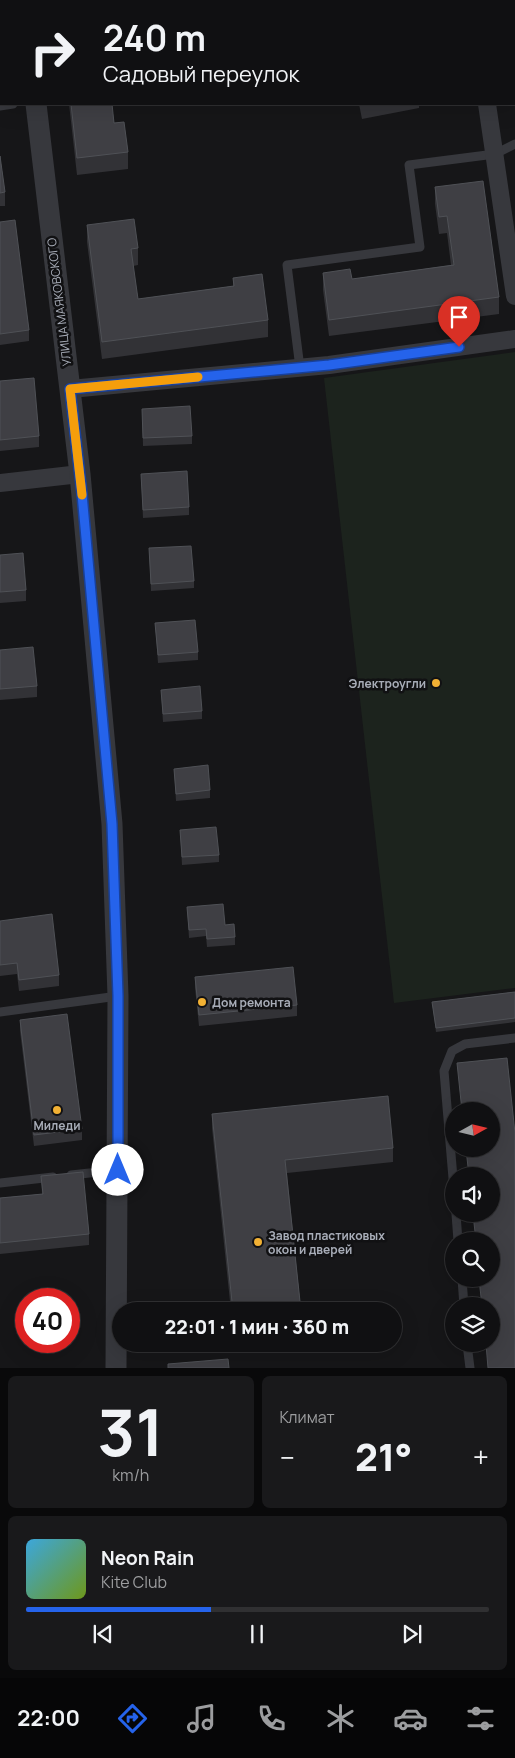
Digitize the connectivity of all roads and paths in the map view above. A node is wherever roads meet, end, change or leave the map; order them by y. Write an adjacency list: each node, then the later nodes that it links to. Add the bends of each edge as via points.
1 (36, 105): 8 (street, УЛИЦА МАЯКОВСКОГО)
2 (488, 105): 4 (street)
3 (515, 144): 4 (lane)
4 (495, 154): 5 (street); 7 (lane, via 409,165 420,247 287,265)
5 (515, 296)
6 (515, 339): 7 (street)
7 (300, 368): 8 (street)
8 (70, 389): 9 (street, УЛИЦА МАЯКОВСКОГО)
9 (80, 474): 10 (street); 11 (street, УЛИЦА МАЯКОВСКОГО, via 112,824)
10 (0, 483)
11 (118, 996): 12 (lane); 15 (street, УЛИЦА МАЯКОВСКОГО)
12 (0, 1012)
13 (515, 1038): 14 (lane, via 465,1044 452,1051 444,1071)
14 (452, 1167)
15 (118, 1170): 16 (lane); 18 (street, УЛИЦА МАЯКОВСКОГО)
16 (0, 1183)
17 (468, 1352): 19 (lane)
18 (116, 1368)
19 (470, 1368)

